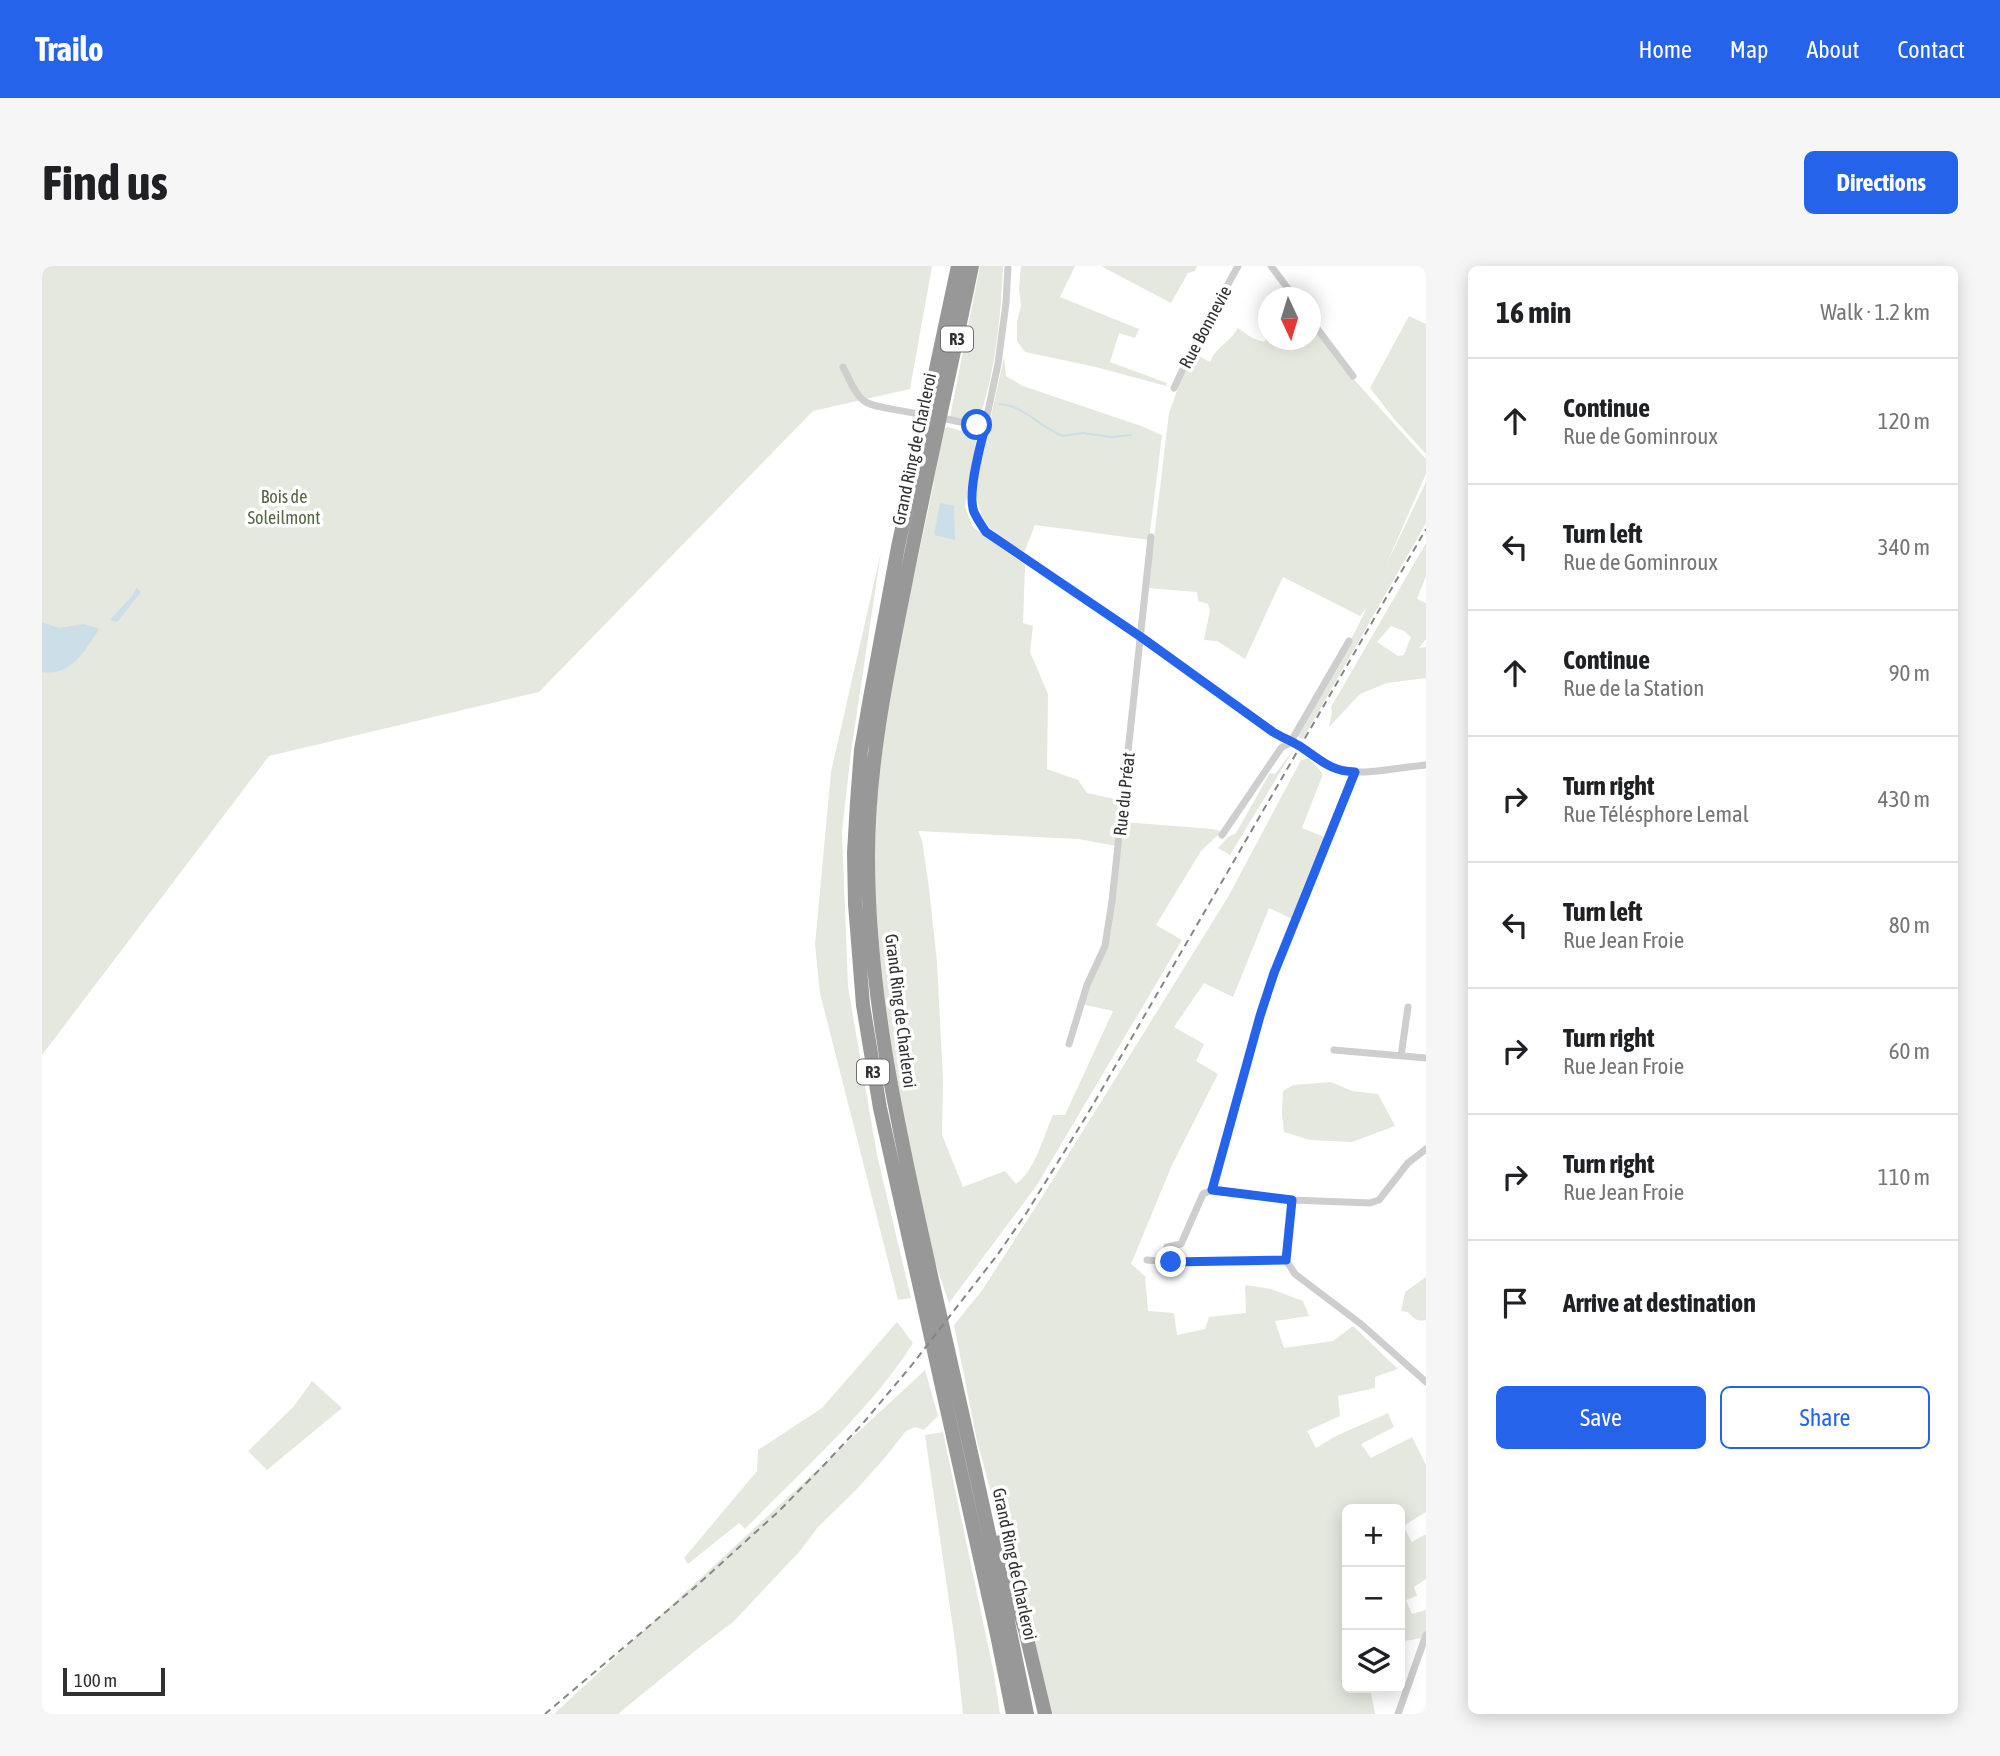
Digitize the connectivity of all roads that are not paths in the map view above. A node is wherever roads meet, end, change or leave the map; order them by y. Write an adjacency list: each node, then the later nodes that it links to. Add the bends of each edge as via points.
1 (958, 266): 11 (highway, Grand Ring de Charleroi / R3)
2 (972, 266): 11 (highway, Grand Ring de Charleroi / R3)
3 (1008, 266): 12 (street, via 998,364)
4 (1238, 266): 10 (street, Rue Bonnevie)
5 (1271, 266): 6 (street)
6 (1287, 287)
7 (1321, 333): 9 (street)
8 (843, 367): 12 (street, via 865,401 876,406)
9 (1353, 376)
10 (1174, 388)
11 (933, 418): 32 (highway, Grand Ring de Charleroi / R3, via 875,751 869,902 877,1005 894,1107); 34 (highway, Grand Ring de Charleroi / R3, via 878,647 861,750 854,853 858,955 880,1108)
12 (985, 427): 14 (street, via 972,496 974,513 986,532)
13 (1151, 537): 14 (street, Rue du Préat)
14 (1141, 637): 16 (street); 21 (street, Rue du Préat, via 1105,946)
15 (1349, 641): 16 (street)
16 (1290, 743): 18 (street, via 1333,768); 19 (street, via 1281,748)
17 (1426, 765): 18 (street)
18 (1355, 772): 26 (street, via 1274,973)
19 (1222, 835)
20 (1408, 1007): 23 (street)
21 (1069, 1044)
22 (1334, 1050): 23 (street)
23 (1401, 1056): 24 (street)
24 (1426, 1058)
25 (1426, 1149): 27 (street, via 1408,1163 1379,1200)
26 (1212, 1190): 27 (street); 28 (street, via 1203,1194 1181,1244)
27 (1292, 1200): 30 (street)
28 (1167, 1247)
29 (1147, 1260): 30 (street)
30 (1286, 1260): 31 (street, via 1294,1274 1361,1324)
31 (1426, 1382)
32 (984, 1510): 35 (highway, Grand Ring de Charleroi / R3); 36 (highway, via 996,1530)
33 (1426, 1635): 37 (street)
34 (1013, 1714)
35 (1027, 1714)
36 (1045, 1714)
37 (1398, 1714)

